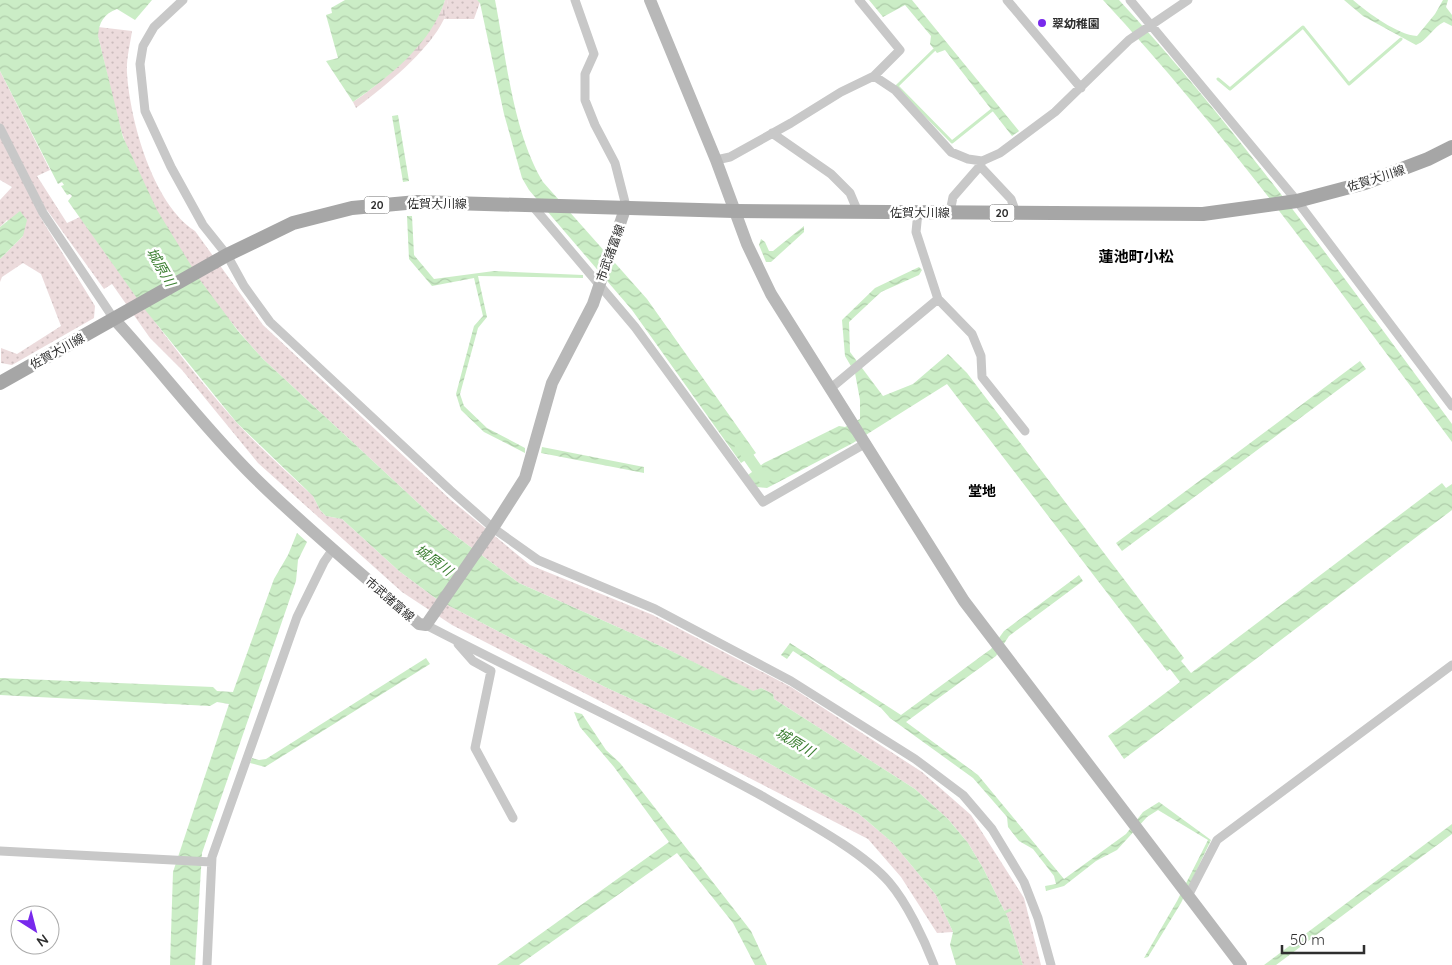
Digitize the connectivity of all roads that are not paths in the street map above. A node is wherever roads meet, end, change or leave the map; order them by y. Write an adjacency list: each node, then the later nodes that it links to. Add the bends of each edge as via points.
1 (183, 0): 24 (street, via 154,27 143,46 141,88 152,129 171,167 204,225)
2 (575, 0): 18 (street, via 594,54 585,74 585,100 615,163)
3 (650, 0): 14 (main road)
4 (859, 0): 9 (street, via 900,50)
5 (1007, 0): 10 (street)
6 (1130, 0): 8 (street)
7 (1188, 0): 8 (street)
8 (1152, 23): 10 (street); 16 (street)
9 (874, 76): 12 (street); 15 (street, via 895,90 951,152)
10 (1081, 88): 15 (street, via 1055,112)
11 (0, 128): 27 (street, via 43,213)
12 (772, 133): 14 (street); 20 (street, via 831,174 850,193)
13 (1452, 147): 16 (main road, 佐賀大川線 / 20, via 1364,183)
14 (716, 160): 19 (main road)
15 (981, 164): 22 (street, via 953,197); 23 (street, via 1011,199)
16 (1297, 201): 23 (main road, 佐賀大川線 / 20, via 1203,214); 30 (street)
17 (533, 204): 18 (main road, 佐賀大川線 / 20); 24 (main road, 佐賀大川線 / 20, via 417,202 352,208 293,223); 25 (street)
18 (626, 206): 19 (main road, 佐賀大川線 / 20); 25 (main road, 市武諸富線)
19 (734, 211): 20 (main road, 佐賀大川線 / 20); 29 (main road, via 771,294)
20 (858, 212): 21 (main road, 佐賀大川線 / 20)
21 (918, 212): 22 (main road, 佐賀大川線 / 20); 26 (street, via 916,232)
22 (950, 212): 23 (main road, 佐賀大川線 / 20)
23 (1016, 213)
24 (227, 255): 27 (main road, 20); 33 (street, via 270,322)
25 (599, 283): 32 (street, via 763,502); 33 (main road, 市武諸富線, via 593,304 552,383 525,478)
26 (938, 299): 29 (street); 31 (street, via 972,334 981,356 982,377)
27 (114, 319): 28 (main road, 佐賀大川線 / 20); 34 (main road, 市武諸富線, via 210,431)
28 (0, 383)
29 (831, 388): 32 (main road)
30 (1452, 406)
31 (1025, 431)
32 (864, 441): 41 (main road, via 964,601)
33 (493, 528): 35 (main road, 市武諸富線); 44 (street, via 538,560 655,609 791,681 963,794 992,829 1024,882 1038,918)
34 (334, 550): 35 (main road, 市武諸富線, via 419,624); 40 (street, via 324,562 297,617)
35 (428, 624): 36 (street)
36 (455, 640): 38 (street, via 473,661 491,671 475,748); 43 (street, via 698,761 809,823 865,861 889,883 924,939)
37 (1452, 665): 41 (street, via 1217,840)
38 (513, 818)
39 (0, 851): 40 (street)
40 (208, 862): 42 (street)
41 (1186, 893): 45 (main road)
42 (207, 965)
43 (934, 965)
44 (1050, 965)
45 (1241, 965)

